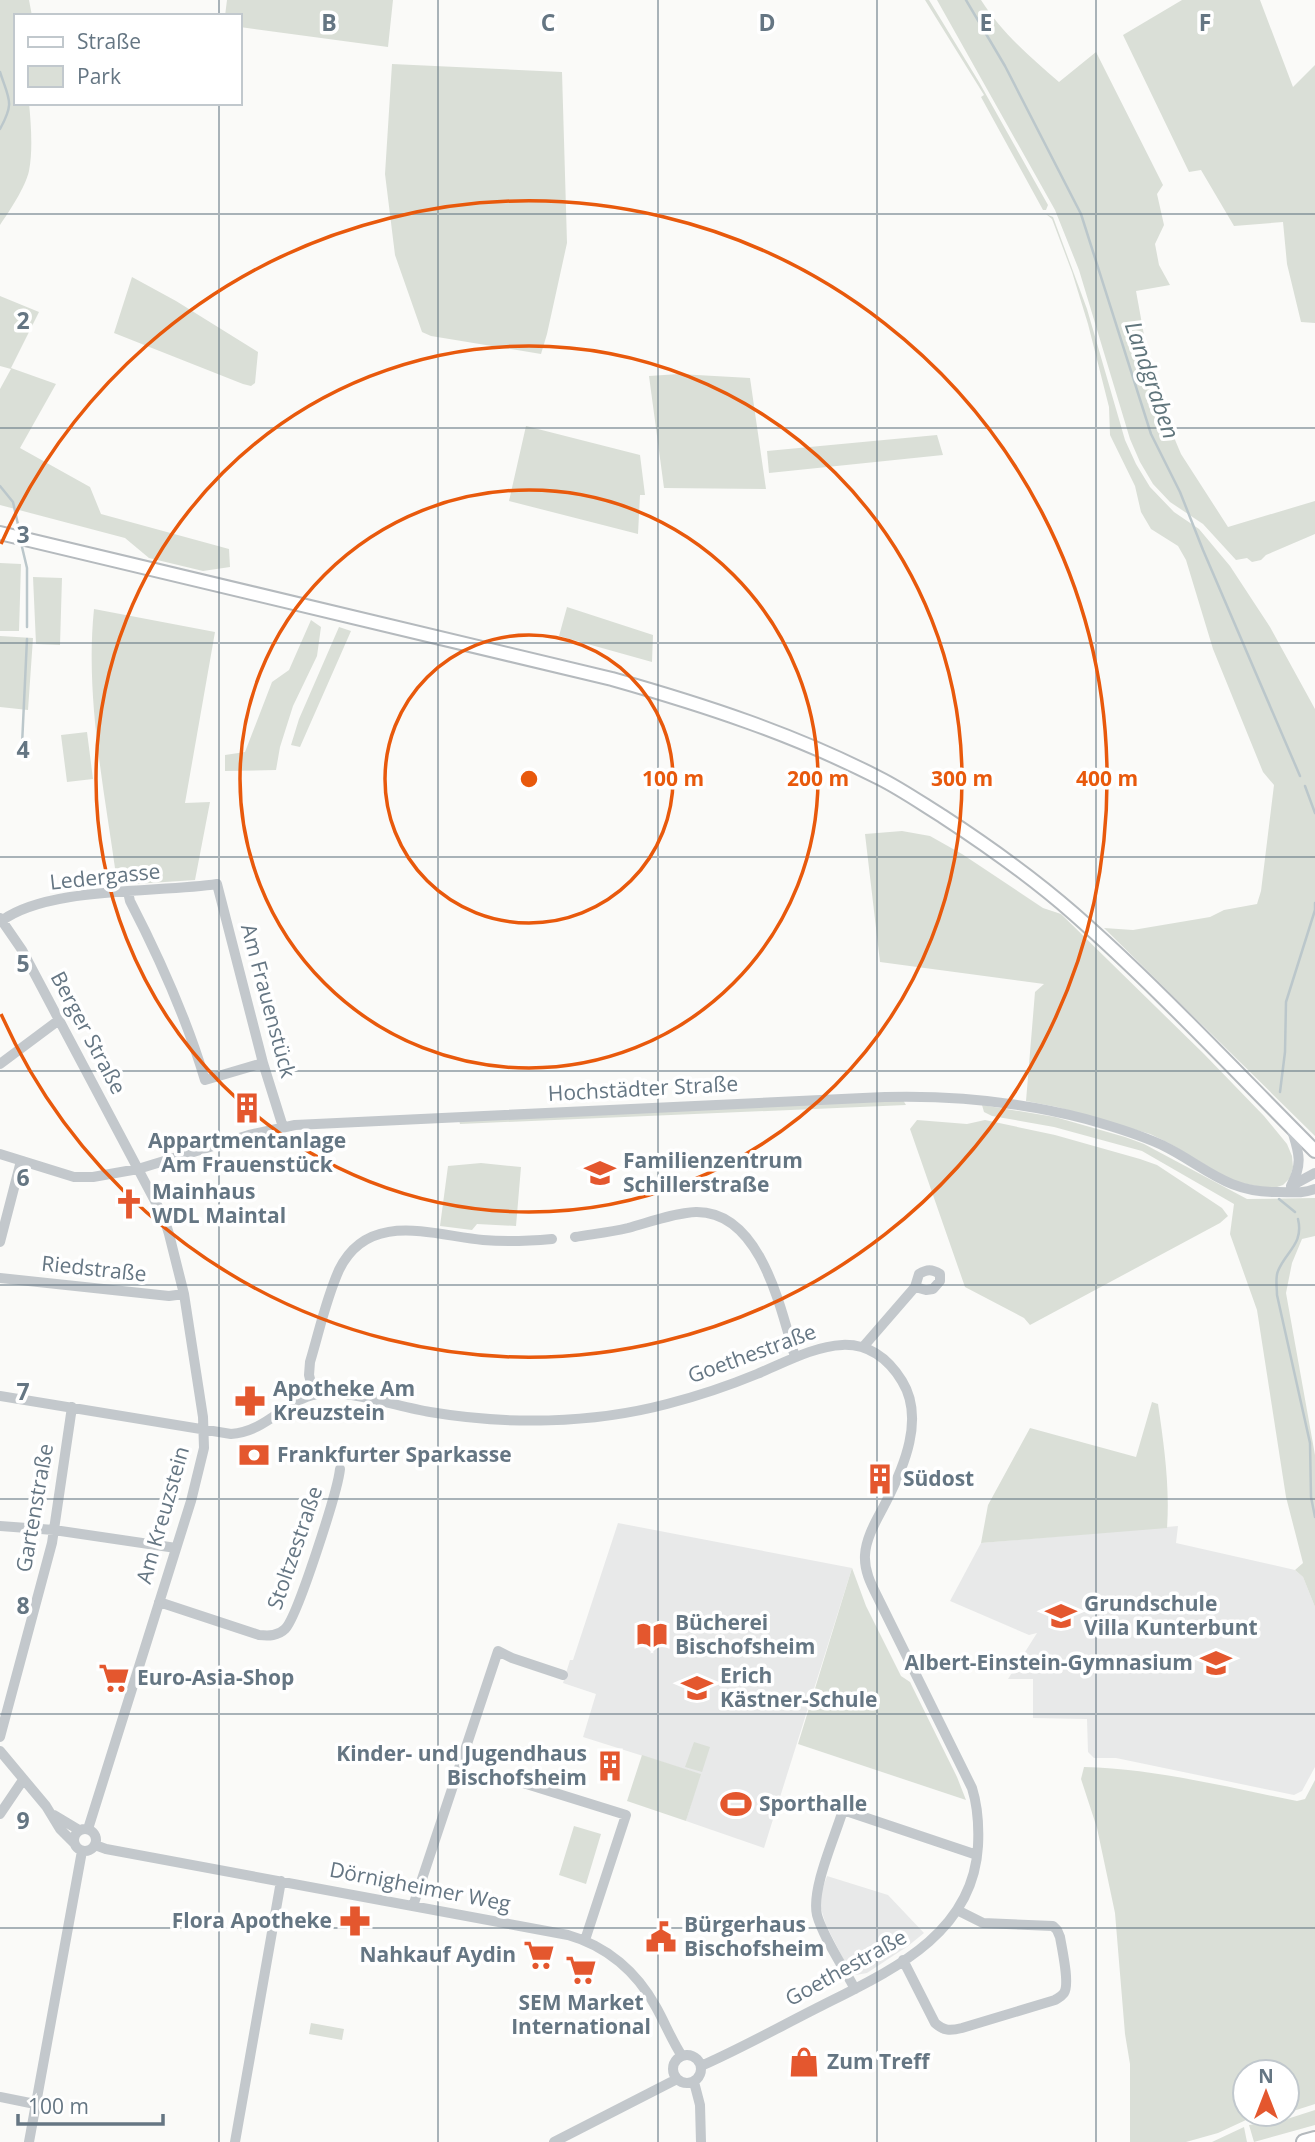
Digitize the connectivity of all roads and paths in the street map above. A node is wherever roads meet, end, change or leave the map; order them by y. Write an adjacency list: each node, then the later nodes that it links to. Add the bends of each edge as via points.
1 (0, 533): 8 (main road, via 612,679 686,699 827,752 923,804 1030,878 1108,945)
2 (217, 884): 3 (street, Ledergasse); 7 (street, Am Frauenstück)
3 (128, 891): 4 (street, Ledergasse, via 44,903); 7 (street, via 176,997 205,1080)
4 (1, 920): 5 (street, Berger Straße)
5 (59, 1020): 6 (street); 13 (street, Berger Straße)
6 (0, 1063)
7 (263, 1063): 9 (street, Am Frauenstück)
8 (1290, 1126): 10 (main road); 15 (street, via 1299,1164)
9 (283, 1127): 13 (street, Hochstädter Straße); 17 (street, Hochstädter Straße, via 863,1097 956,1097 1088,1120 1154,1142 1241,1189)
10 (1315, 1150)
11 (0, 1154): 12 (street, Hochstädter Straße)
12 (21, 1161): 13 (street, Hochstädter Straße, via 74,1177); 20 (street)
13 (138, 1168): 23 (street, Am Kreuzstein, via 164,1218)
14 (1315, 1173): 15 (street)
15 (1291, 1186): 17 (street)
16 (1315, 1189): 17 (street, Hochstädter Straße)
17 (1280, 1192)
18 (575, 1237): 25 (street, via 688,1213 720,1217 736,1227 761,1261)
19 (552, 1239): 26 (street, via 485,1240 403,1229 371,1237 350,1254 334,1284 310,1362)
20 (0, 1242)
21 (0, 1278): 23 (street, Riedstraße)
22 (915, 1287): 24 (street)
23 (184, 1294): 29 (street, Am Kreuzstein)
24 (863, 1347): 25 (street, Goethestraße, via 827,1346); 48 (street, Goethestraße, via 886,1362 903,1382 912,1420 904,1462 867,1541 865,1565 972,1788 978,1817)
25 (795, 1357): 26 (street, Goethestraße, via 738,1382 671,1403 581,1418 480,1418 339,1394)
26 (314, 1395): 29 (street, Goethestraße, via 249,1432)
27 (0, 1396): 28 (street, Goethestraße)
28 (72, 1407): 29 (street, Goethestraße); 32 (street, Gartenstraße)
29 (204, 1431): 33 (street, Am Kreuzstein, via 204,1448)
30 (340, 1469): 34 (street, Stoltzestraße, via 295,1613 284,1630 273,1636 259,1635)
31 (0, 1526): 32 (street)
32 (54, 1530): 33 (street); 36 (street, Gartenstraße)
33 (176, 1548): 34 (street, Am Kreuzstein)
34 (159, 1602): 44 (street, Am Kreuzstein)
35 (563, 1675): 50 (street, via 498,1651)
36 (0, 1737)
37 (0, 1751): 38 (street)
38 (23, 1780): 42 (street); 43 (street)
39 (520, 1782): 52 (street, via 626,1815)
40 (820, 1804): 41 (street)
41 (843, 1810): 48 (street); 54 (street, via 816,1907 821,1926)
42 (50, 1813): 44 (street); 45 (street)
43 (0, 1814)
44 (84, 1830): 45 (street, via 75,1835); 46 (street, via 96,1837)
45 (74, 1843): 47 (street)
46 (95, 1845): 47 (street); 49 (street, Dörnigheimer Weg)
47 (82, 1851): 60 (street)
48 (977, 1855): 51 (street, Goethestraße, via 972,1881)
49 (281, 1881): 50 (street, Dörnigheimer Weg); 63 (street)
50 (413, 1906): 52 (street, Dörnigheimer Weg)
51 (957, 1910): 53 (street, Goethestraße, via 934,1938); 53 (street, via 984,1923 1053,1926 1058,1930 1066,1983 1062,1996 952,2031 943,2029 935,2023)
52 (585, 1940): 55 (street, Dörnigheimer Weg, via 618,1961 642,1984)
53 (903, 1960): 54 (street, Goethestraße)
54 (855, 1989): 56 (street, Goethestraße)
55 (682, 2056): 56 (street, via 692,2056); 57 (street, via 673,2065)
56 (701, 2066): 58 (street)
57 (677, 2079): 58 (street); 64 (street)
58 (694, 2082): 65 (street, via 701,2105)
59 (0, 2097): 60 (street)
60 (35, 2104): 62 (street)
61 (1315, 2139): 66 (highway)
62 (29, 2142)
63 (235, 2142)
64 (554, 2142)
65 (701, 2142)
66 (1304, 2142)

